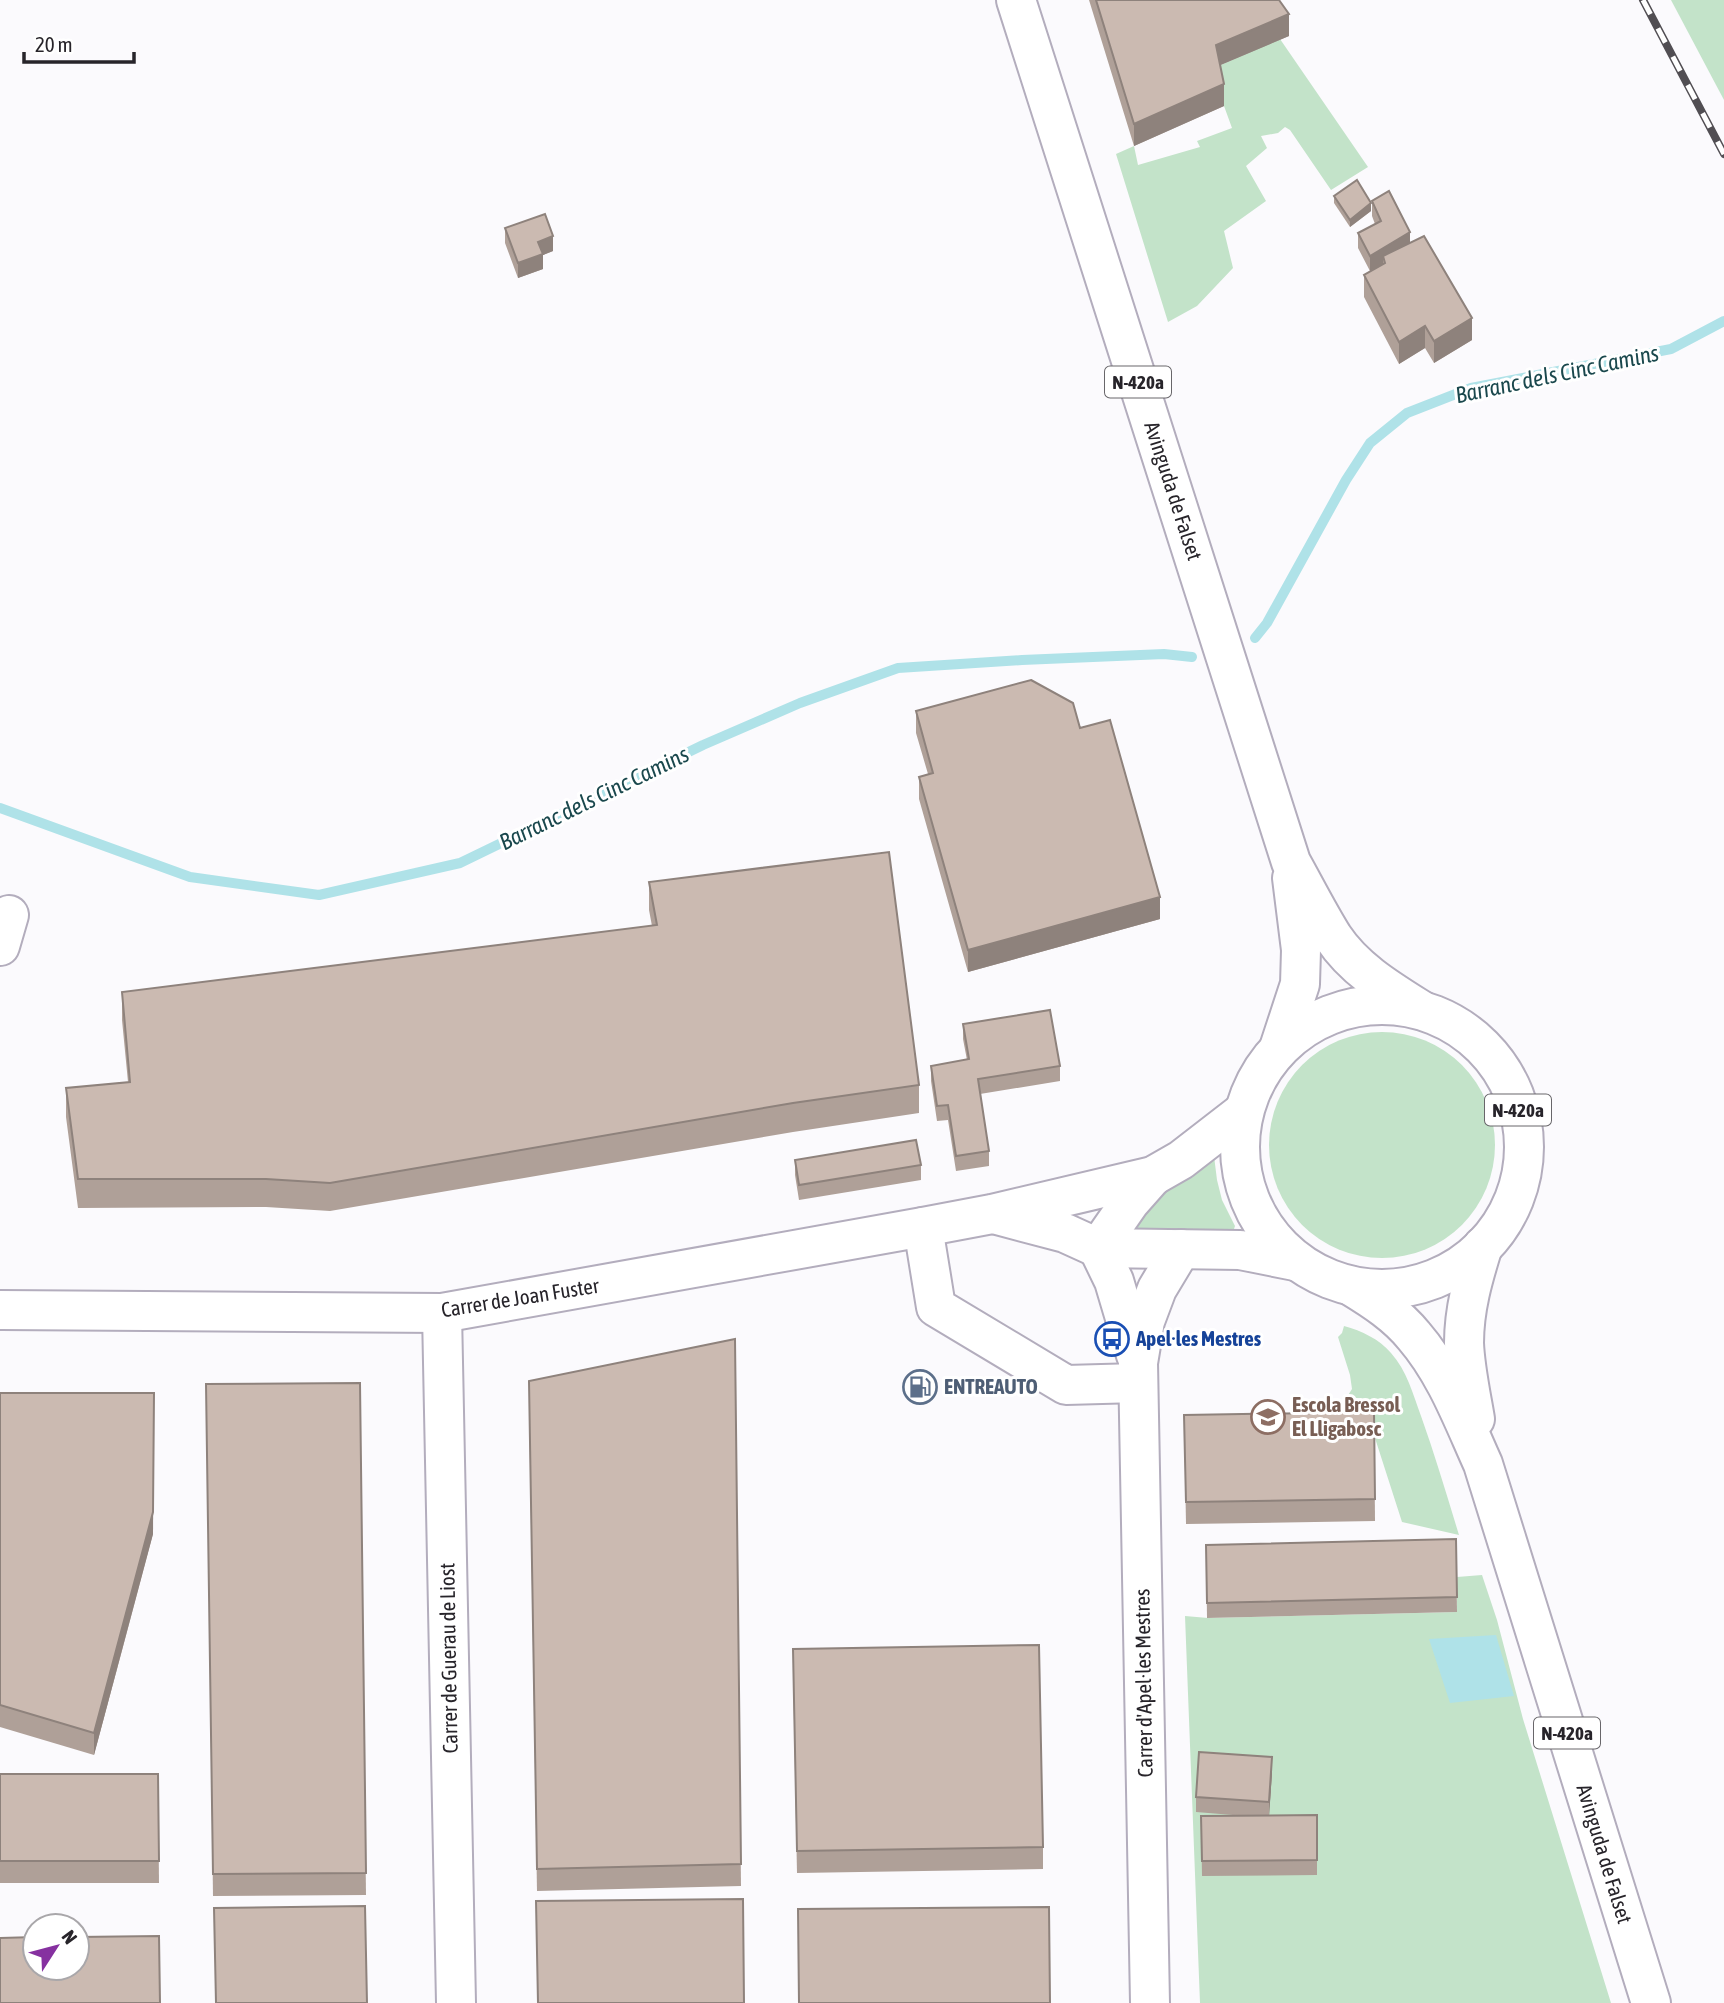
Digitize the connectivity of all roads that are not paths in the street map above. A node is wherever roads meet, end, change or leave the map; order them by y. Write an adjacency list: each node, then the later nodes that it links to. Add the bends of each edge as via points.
1 (1016, 0): 2 (street, Avinguda de Falset / N-420a)
2 (1291, 862): 3 (street, N-420a, via 1335,940 1361,969); 4 (street, N-420a, via 1301,950 1300,985)
3 (1420, 1010): 4 (street, N-420a, via 1401,1004 1342,1010 1295,1031); 9 (street, N-420a, via 1467,1032 1492,1055 1507,1078 1523,1125 1523,1170 1516,1196)
4 (1279, 1048): 5 (street, N-420a, via 1262,1069)
5 (1243, 1112): 6 (street, Carrer de Joan Fuster); 12 (street, N-420a, via 1238,1146 1243,1181 1258,1217 1275,1243)
6 (1153, 1176): 7 (street, Carrer de Joan Fuster); 10 (street, Carrer de Joan Fuster)
7 (992, 1214): 8 (street, Carrer de Joan Fuster); 10 (street, Carrer de Joan Fuster, via 1065,1233)
8 (923, 1227): 15 (street, Carrer de Joan Fuster); 16 (street, via 936,1307 1066,1385)
9 (1483, 1246): 13 (street, N-420a, via 1465,1263 1405,1288 1364,1289); 17 (street, N-420a, via 1466,1313 1464,1345)
10 (1098, 1248): 11 (street, Carrer de Joan Fuster); 16 (street, Carrer d'Apel·les Mestres, via 1114,1281)
11 (1181, 1249): 12 (street, Carrer de Joan Fuster, via 1240,1250); 16 (street, Carrer d'Apel·les Mestres, via 1157,1289 1145,1321)
12 (1295, 1261): 13 (street, N-420a)
13 (1346, 1284): 17 (street, N-420a, via 1393,1314 1430,1357)
14 (0, 1310): 15 (street, Carrer de Joan Fuster)
15 (442, 1313): 18 (street, Carrer de Guerau de Liost)
16 (1138, 1373): 19 (street, Carrer d'Apel·les Mestres)
17 (1483, 1464): 20 (street, Avinguda de Falset / N-420a)
18 (456, 2003)
19 (1150, 2003)
20 (1651, 2003)

